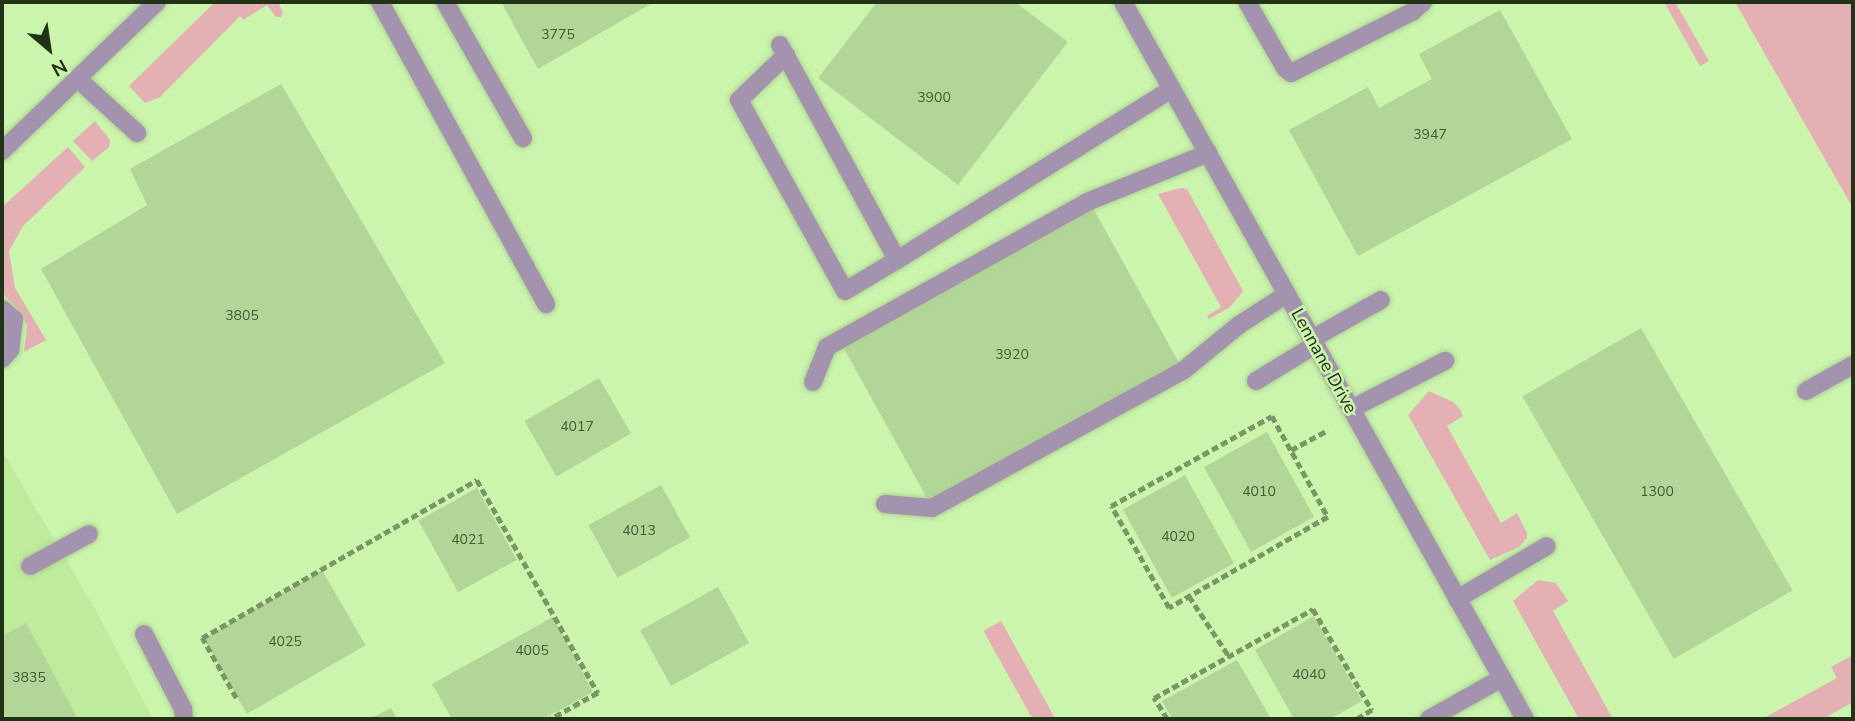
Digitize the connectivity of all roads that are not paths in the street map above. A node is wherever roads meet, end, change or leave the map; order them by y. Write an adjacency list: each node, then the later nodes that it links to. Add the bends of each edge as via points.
1 (157, 2): 7 (street)
2 (380, 2): 16 (street)
3 (444, 2): 10 (street)
4 (1124, 2): 8 (street, Lennane Drive)
5 (1247, 2): 6 (street, via 1291,73 1412,12)
6 (1423, 2)
7 (79, 80): 9 (street); 11 (street)
8 (1172, 89): 12 (street, Lennane Drive); 13 (street)
9 (136, 133)
10 (523, 138)
11 (2, 151)
12 (1208, 153): 14 (street, Lennane Drive); 23 (street, via 1087,202 828,346)
13 (897, 260): 13 (street, via 845,290 739,100 783,50)
14 (1287, 294): 18 (street, Lennane Drive); 26 (street, via 1239,325 1184,370 932,509)
15 (1381, 300): 18 (street)
16 (546, 304)
17 (2, 309): 19 (street, via 14,319 10,350)
18 (1314, 342): 22 (street); 25 (street, Lennane Drive)
19 (2, 359)
20 (1445, 360): 25 (street)
21 (1853, 365): 24 (street)
22 (1256, 380)
23 (813, 382)
24 (1806, 391)
25 (1351, 409): 30 (street, Lennane Drive)
26 (885, 504)
27 (89, 534): 29 (street)
28 (1547, 546): 30 (street)
29 (30, 566)
30 (1457, 599): 32 (street, Lennane Drive)
31 (144, 634): 33 (street)
32 (1502, 678): 34 (street); 35 (street, Lennane Drive)
33 (184, 719)
34 (1429, 719)
35 (1525, 719)

